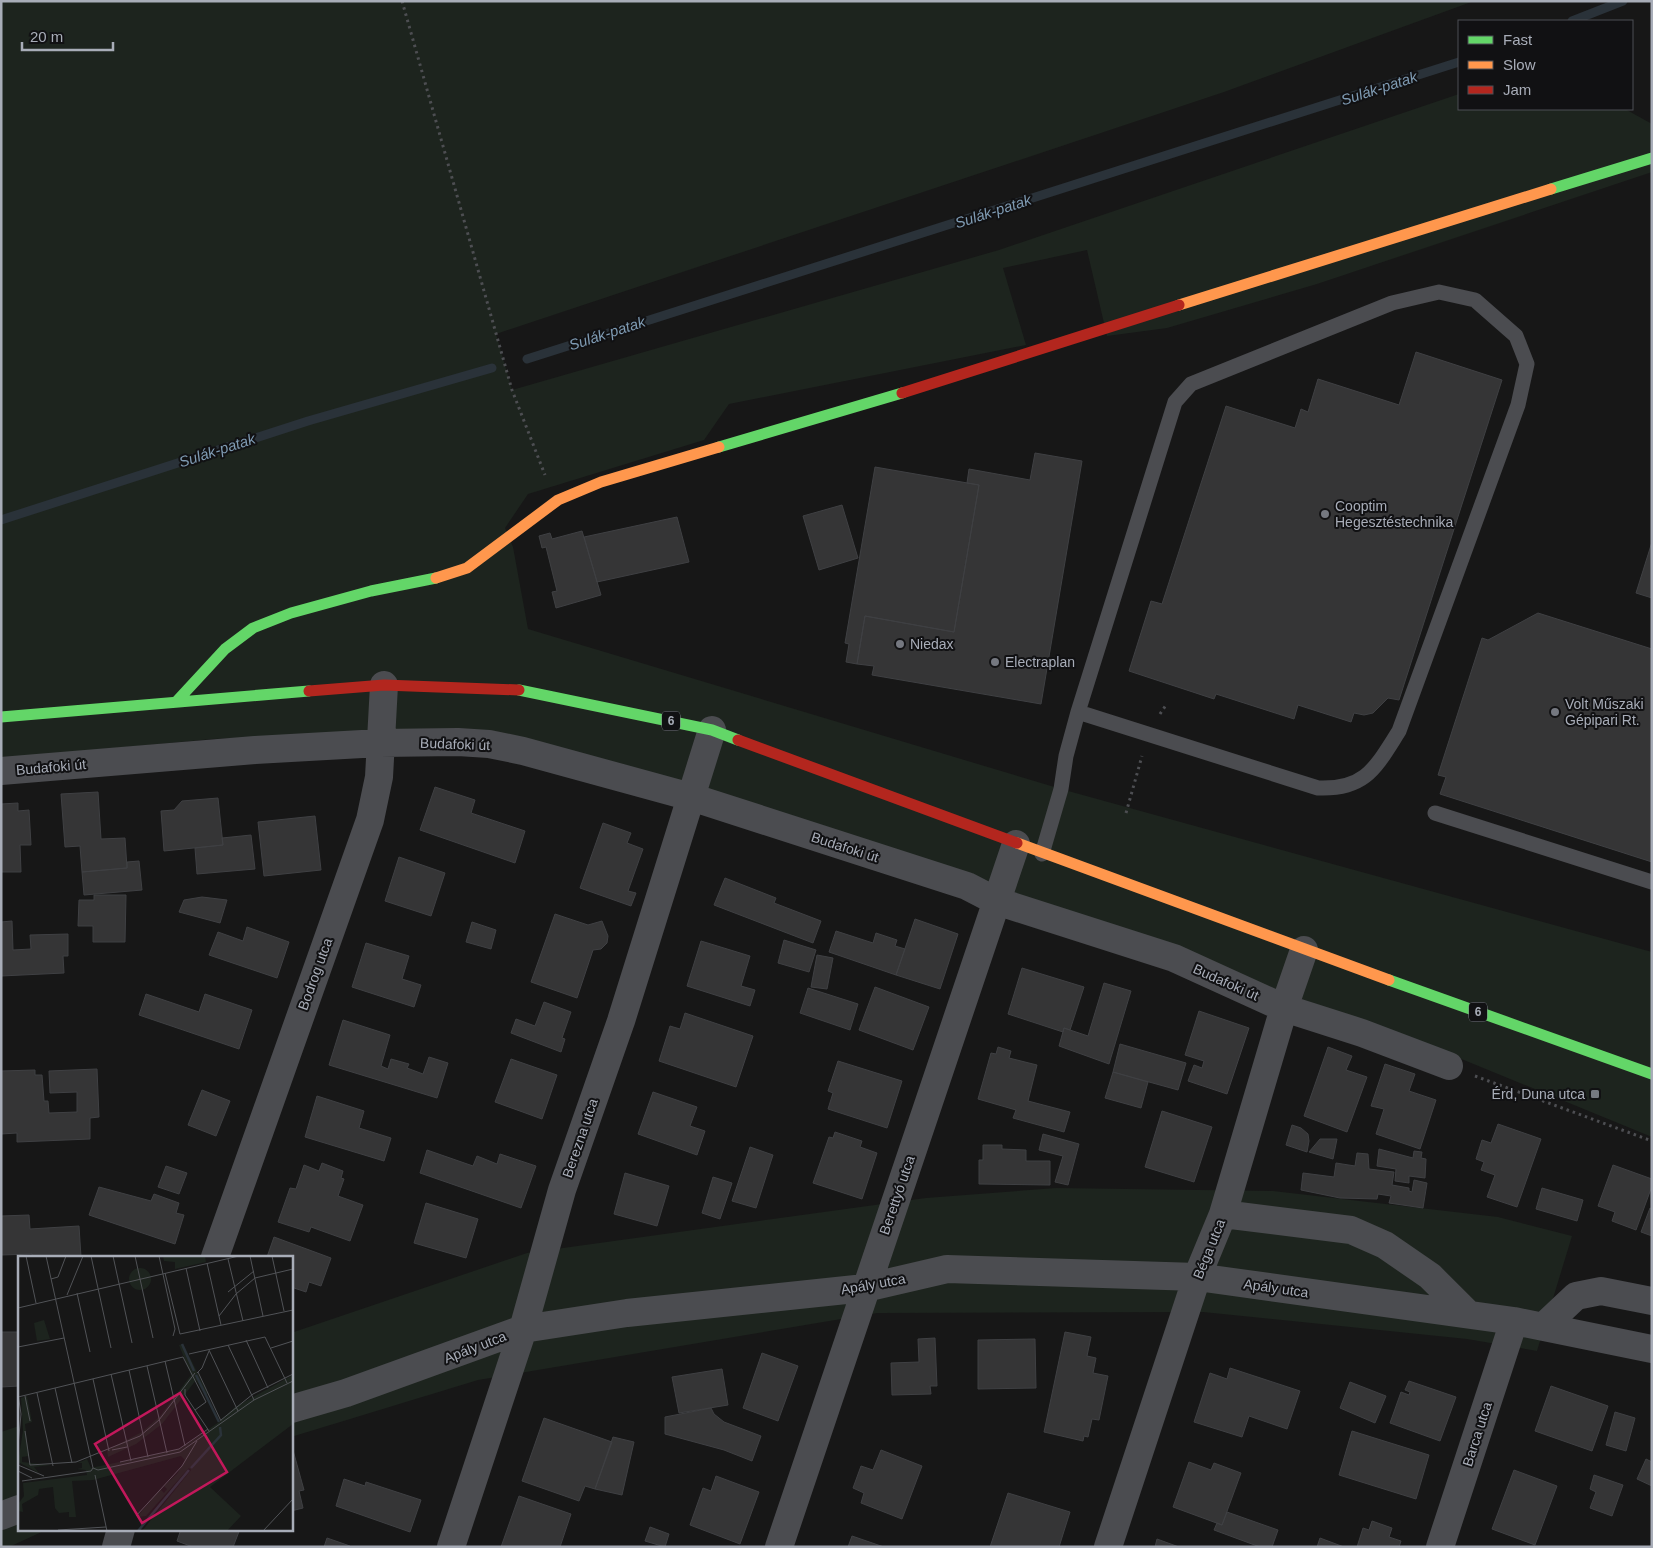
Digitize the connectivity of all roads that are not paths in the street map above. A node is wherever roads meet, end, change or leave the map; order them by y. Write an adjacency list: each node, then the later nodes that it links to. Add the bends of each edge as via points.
1 (1652, 158): 3 (main road, via 1270,275 964,375 601,482 558,500 467,568 428,581 371,591 291,613 253,628 201,672)
2 (384, 685): 3 (main road, 6); 6 (main road, 6, via 513,688); 7 (street, Bodrog utca)
3 (176, 702): 5 (main road, 6)
4 (1078, 712): 4 (lane, via 1318,788 1337,789 1358,782 1379,762 1399,731 1518,405 1527,364 1516,336 1475,300 1438,292 1392,303 1191,384 1175,402); 12 (lane, via 1066,756 1062,790)
5 (1, 717)
6 (712, 730): 9 (street, Berezna utca); 11 (main road, 6)
7 (380, 743): 8 (street, Budafoki út); 9 (street, Budafoki út, via 489,744); 20 (street, Bodrog utca, via 379,777 370,820)
8 (1, 771)
9 (691, 797): 14 (street, Budafoki út, via 967,886); 27 (street, Berezna utca, via 621,1021 562,1190)
10 (1435, 813): 13 (lane)
11 (1016, 844): 12 (main road, 6); 14 (street, Berettyó utca)
12 (1042, 854): 15 (main road, 6)
13 (1652, 882)
14 (996, 901): 16 (street, Budafoki út, via 1174,958); 22 (street, Berettyó utca)
15 (1304, 950): 16 (street, Béga utca); 18 (main road, 6)
16 (1284, 1008): 17 (street, Budafoki út); 19 (street, Béga utca)
17 (1449, 1066)
18 (1652, 1074)
19 (1223, 1214): 21 (street, Béga utca); 24 (street, via 1351,1230 1385,1245 1430,1276)
20 (215, 1256)
21 (1197, 1277): 22 (street, Apály utca, via 947,1269); 24 (street, Apály utca); 34 (street, Béga utca)
22 (865, 1288): 27 (street, Apály utca, via 627,1313); 33 (street, Berettyó utca)
23 (1652, 1301): 26 (street, via 1601,1291 1576,1296)
24 (1468, 1314): 25 (street, Apály utca)
25 (1514, 1321): 26 (street, Apály utca); 35 (street, Barca utca)
26 (1543, 1327): 28 (street, Apály utca)
27 (523, 1329): 29 (street, Apály utca, via 346,1393); 32 (street, Berezna utca)
28 (1652, 1349)
29 (292, 1409)
30 (121, 1530): 31 (street)
31 (116, 1547)
32 (451, 1547)
33 (779, 1547)
34 (1108, 1547)
35 (1440, 1547)

